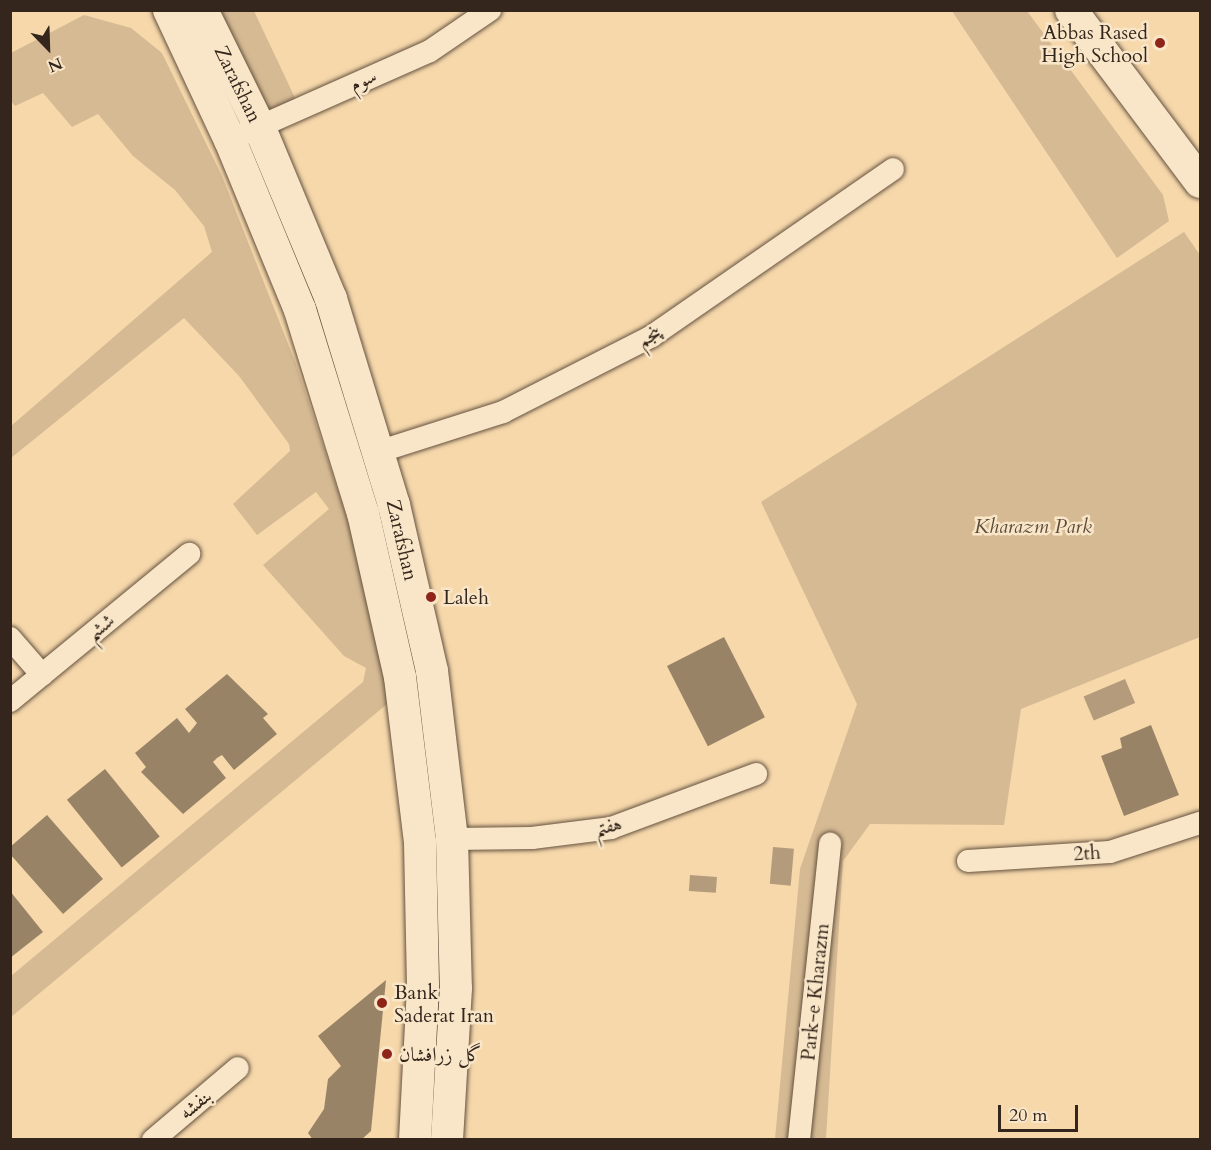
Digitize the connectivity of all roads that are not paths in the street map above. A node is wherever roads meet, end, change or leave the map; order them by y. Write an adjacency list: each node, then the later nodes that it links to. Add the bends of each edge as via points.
1 (169, 10): 6 (street, Zarafshan)
2 (202, 10): 5 (street, Zarafshan)
3 (490, 10): 5 (street, سوم, via 430,51)
4 (1071, 10): 8 (street)
5 (259, 126): 6 (street, سوم); 9 (street, Zarafshan, via 330,299)
6 (230, 140): 21 (street, Zarafshan, via 304,322 363,513 400,677 420,842 423,987)
7 (893, 169): 9 (street, پنجم, via 652,336 503,412)
8 (1200, 182)
9 (378, 452): 16 (street, Zarafshan, via 432,671)
10 (189, 554): 12 (street, ششم)
11 (10, 638): 12 (street)
12 (42, 675): 13 (street, ششم)
13 (10, 701)
14 (756, 774): 16 (street, هفتم, via 611,828 532,838)
15 (1200, 823): 18 (street, 2th, via 1110,852)
16 (452, 839): 22 (street, Zarafshan, via 456,988)
17 (830, 844): 23 (street, Park-e Kharazm)
18 (968, 861)
19 (238, 1068): 20 (street, بنفشه)
20 (153, 1140)
21 (415, 1140)
22 (447, 1140)
23 (800, 1140)

